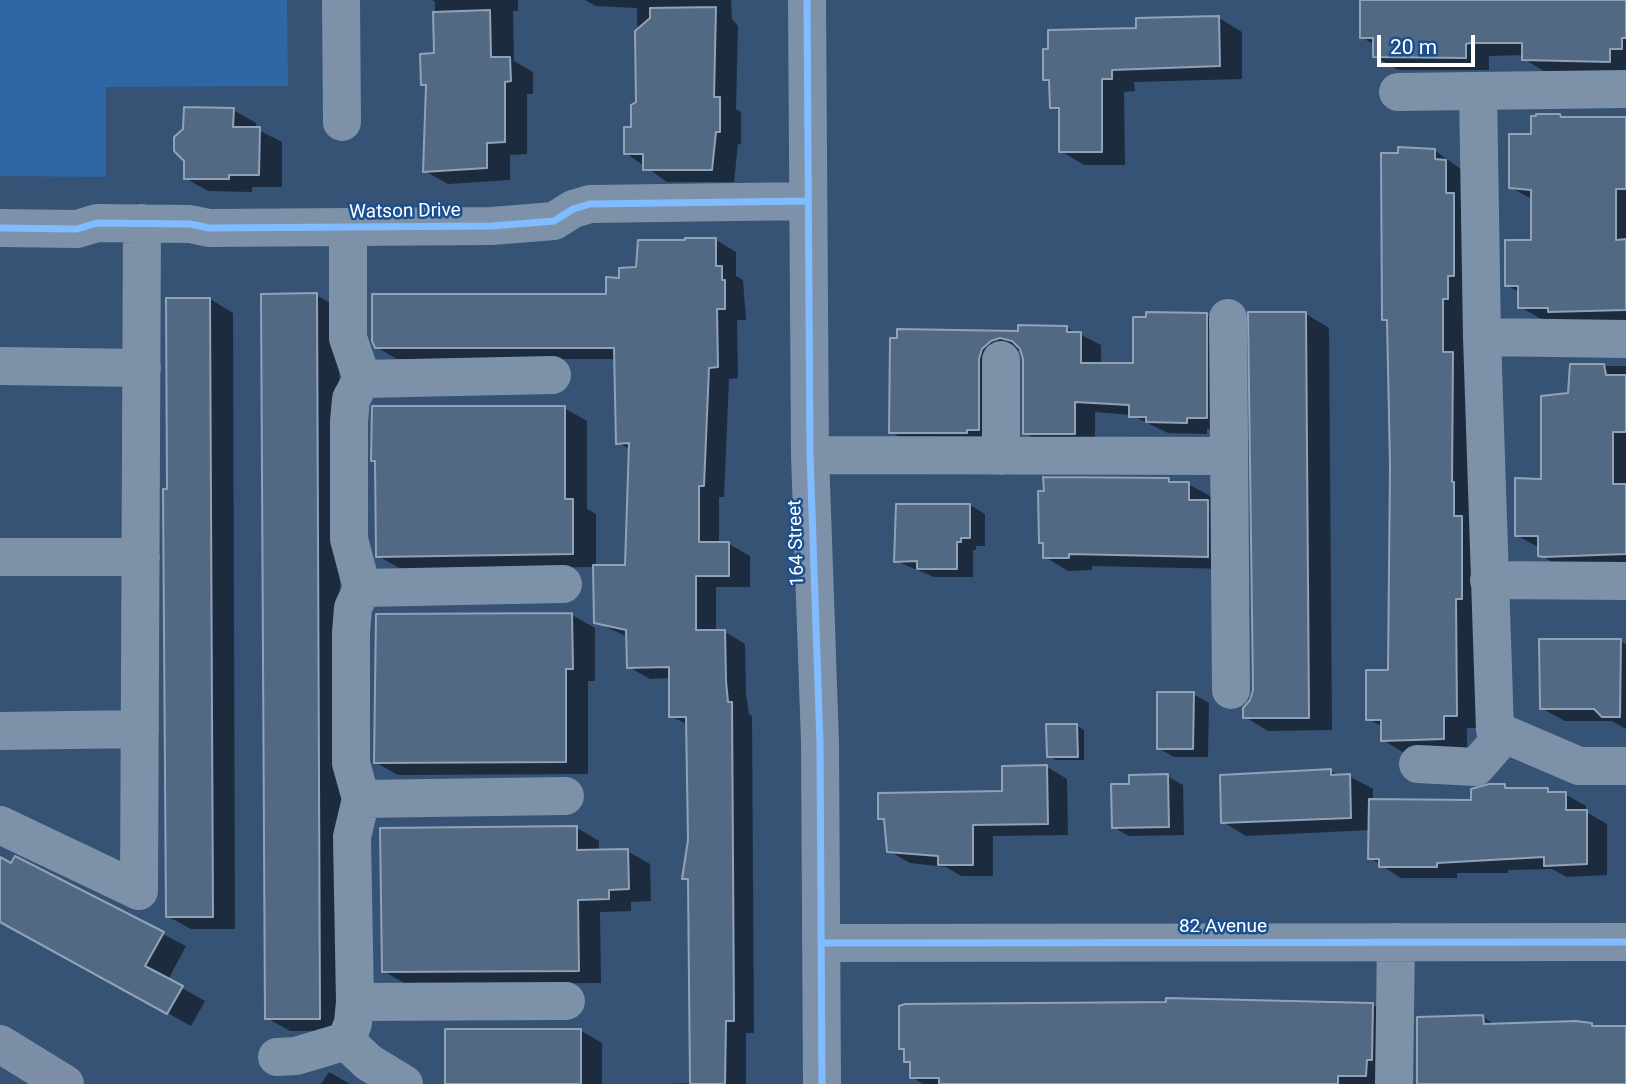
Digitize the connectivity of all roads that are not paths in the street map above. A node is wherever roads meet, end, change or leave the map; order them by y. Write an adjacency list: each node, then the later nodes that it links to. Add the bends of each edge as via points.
1 (341, 0): 6 (street)
2 (807, 0): 7 (street, 164 Street)
3 (1626, 89): 4 (street)
4 (1478, 91): 5 (street); 12 (street)
5 (1398, 92)
6 (342, 122)
7 (808, 201): 10 (street, Watson Drive, via 599,204 581,206 554,221 534,225); 19 (street, 164 Street)
8 (142, 223): 9 (street, Watson Drive, via 97,223 77,229); 10 (street, Watson Drive); 16 (street)
9 (0, 228)
10 (348, 228): 18 (street, via 348,338)
11 (1228, 318): 21 (street)
12 (1482, 337): 13 (street); 24 (street)
13 (1626, 338)
14 (1001, 360): 20 (street)
15 (0, 366): 16 (street)
16 (142, 368): 23 (street)
17 (552, 375): 18 (street)
18 (362, 379): 27 (street, via 351,399 349,513 351,551)
19 (810, 455): 20 (street); 39 (street, 164 Street, via 820,742)
20 (1001, 456): 21 (street)
21 (1229, 456): 28 (street)
22 (0, 557): 23 (street)
23 (141, 557): 29 (street)
24 (1489, 580): 25 (street); 31 (street, via 1495,730)
25 (1626, 581)
26 (563, 584): 27 (street)
27 (362, 588): 35 (street, via 351,633 351,762)
28 (1231, 690)
29 (140, 729): 30 (street); 36 (street, via 139,891)
30 (0, 731)
31 (1505, 734): 32 (street, via 1476,768); 33 (street, via 1580,766)
32 (1418, 764)
33 (1626, 766)
34 (565, 796): 35 (street)
35 (360, 799): 41 (street, via 352,837)
36 (0, 825)
37 (1396, 942): 38 (street, 82 Avenue); 39 (street, 82 Avenue); 48 (street)
38 (1626, 942)
39 (821, 943): 47 (street, 164 Street)
40 (566, 1001): 41 (street)
41 (355, 1002): 42 (street, via 354,1023)
42 (346, 1041): 44 (street); 46 (street, via 368,1062)
43 (0, 1045): 45 (main road)
44 (277, 1057)
45 (65, 1084)
46 (404, 1084)
47 (822, 1084)
48 (1394, 1084)

